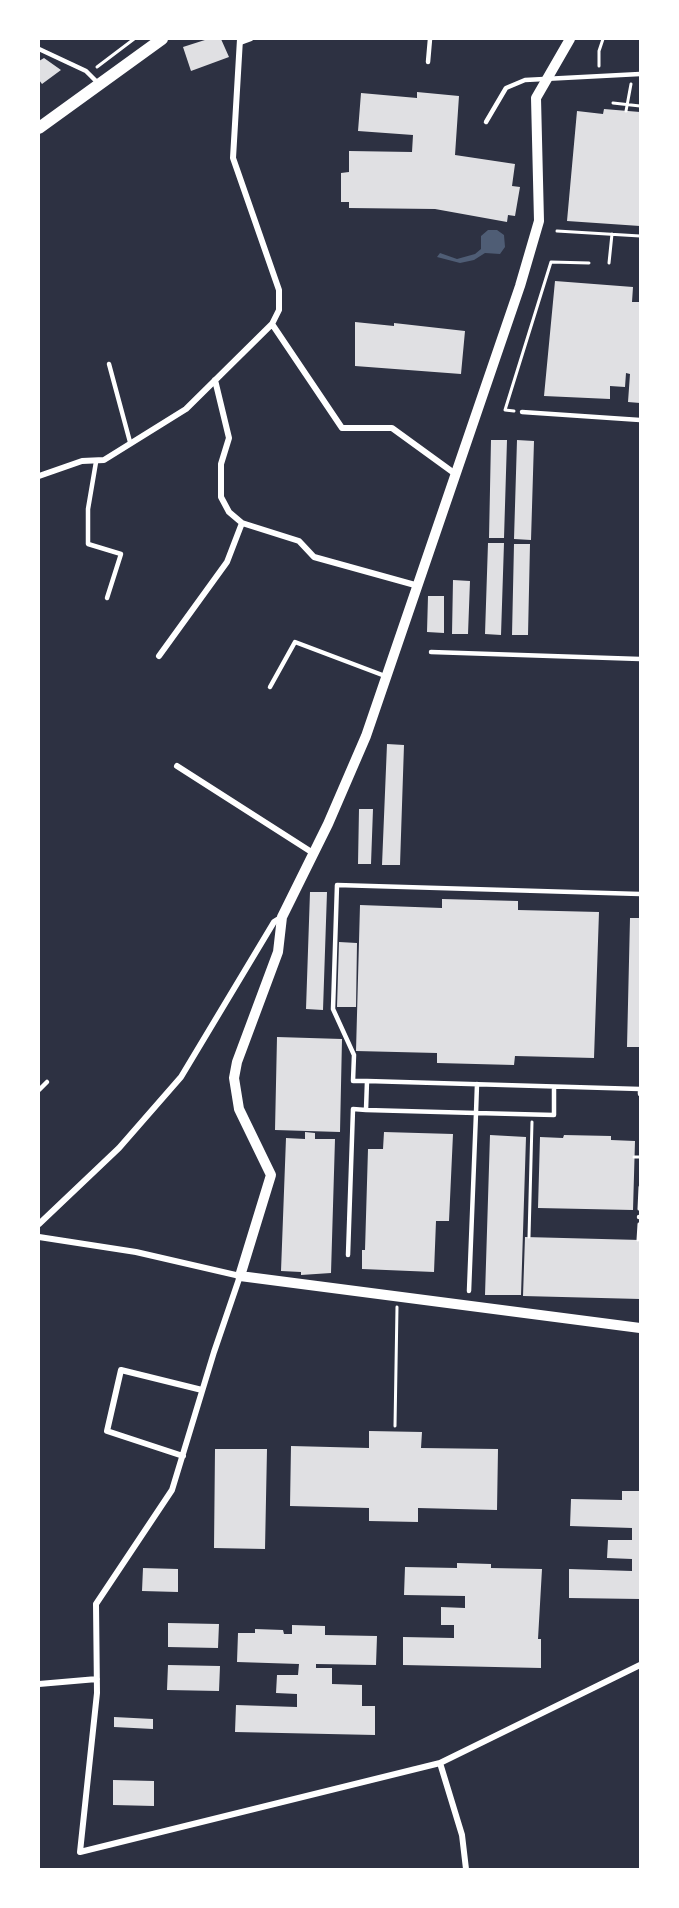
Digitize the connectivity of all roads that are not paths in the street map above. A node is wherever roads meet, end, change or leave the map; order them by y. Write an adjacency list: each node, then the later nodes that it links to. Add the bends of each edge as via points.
1 (162, 39): 9 (main road)
2 (251, 39): 5 (lane)
3 (430, 39): 7 (lane)
4 (570, 39): 19 (street, via 536,98 539,221)
5 (240, 41): 12 (street, via 233,158 279,290 279,310)
6 (39, 49): 9 (lane, via 86,71)
7 (428, 62)
8 (640, 74): 10 (lane, via 525,80 506,88)
9 (100, 85): 11 (main road)
10 (486, 122)
11 (39, 128)
12 (272, 324): 14 (street); 19 (street, via 342,428 392,428)
13 (109, 364): 17 (lane)
14 (215, 380): 17 (street, via 186,409); 21 (street, via 229,438 221,464 221,497 229,512)
15 (522, 412): 16 (lane)
16 (640, 420)
17 (130, 442): 18 (street)
18 (96, 462): 20 (street, via 82,461); 23 (lane, via 88,510 88,544 121,554)
19 (454, 473): 22 (street)
20 (39, 476)
21 (242, 523): 22 (street, via 298,540 314,557); 25 (street, via 227,562)
22 (415, 585): 27 (street)
23 (107, 598)
24 (430, 652): 26 (lane)
25 (159, 656)
26 (640, 659)
27 (386, 676): 28 (lane, via 295,642); 30 (street, via 366,736)
28 (270, 687)
29 (177, 766): 30 (street)
30 (313, 853): 32 (street)
31 (640, 894): 33 (lane, via 337,885 333,1009 354,1055 353,1081)
32 (282, 917): 41 (street, via 274,922 181,1077 119,1148); 44 (street, via 278,952 234,1078 239,1109 271,1175)
33 (367, 1081): 35 (lane); 39 (lane)
34 (47, 1082): 37 (lane)
35 (477, 1084): 36 (lane); 40 (lane)
36 (554, 1086): 38 (lane, via 640,1089); 40 (lane, via 554,1115)
37 (39, 1090)
38 (640, 1094)
39 (366, 1110): 40 (lane); 43 (lane, via 353,1109)
40 (476, 1113): 45 (lane)
41 (39, 1224)
42 (39, 1236): 44 (street, via 136,1252)
43 (348, 1256)
44 (240, 1276): 46 (street); 47 (street)
45 (469, 1291)
46 (640, 1328)
47 (202, 1390): 48 (street); 48 (street, via 121,1370 107,1431)
48 (183, 1456): 50 (street, via 172,1490 96,1604)
49 (640, 1665): 52 (street)
50 (97, 1679): 51 (street); 52 (street, via 80,1852)
51 (39, 1684)
52 (440, 1763): 53 (street, via 462,1835)
53 (466, 1869)

